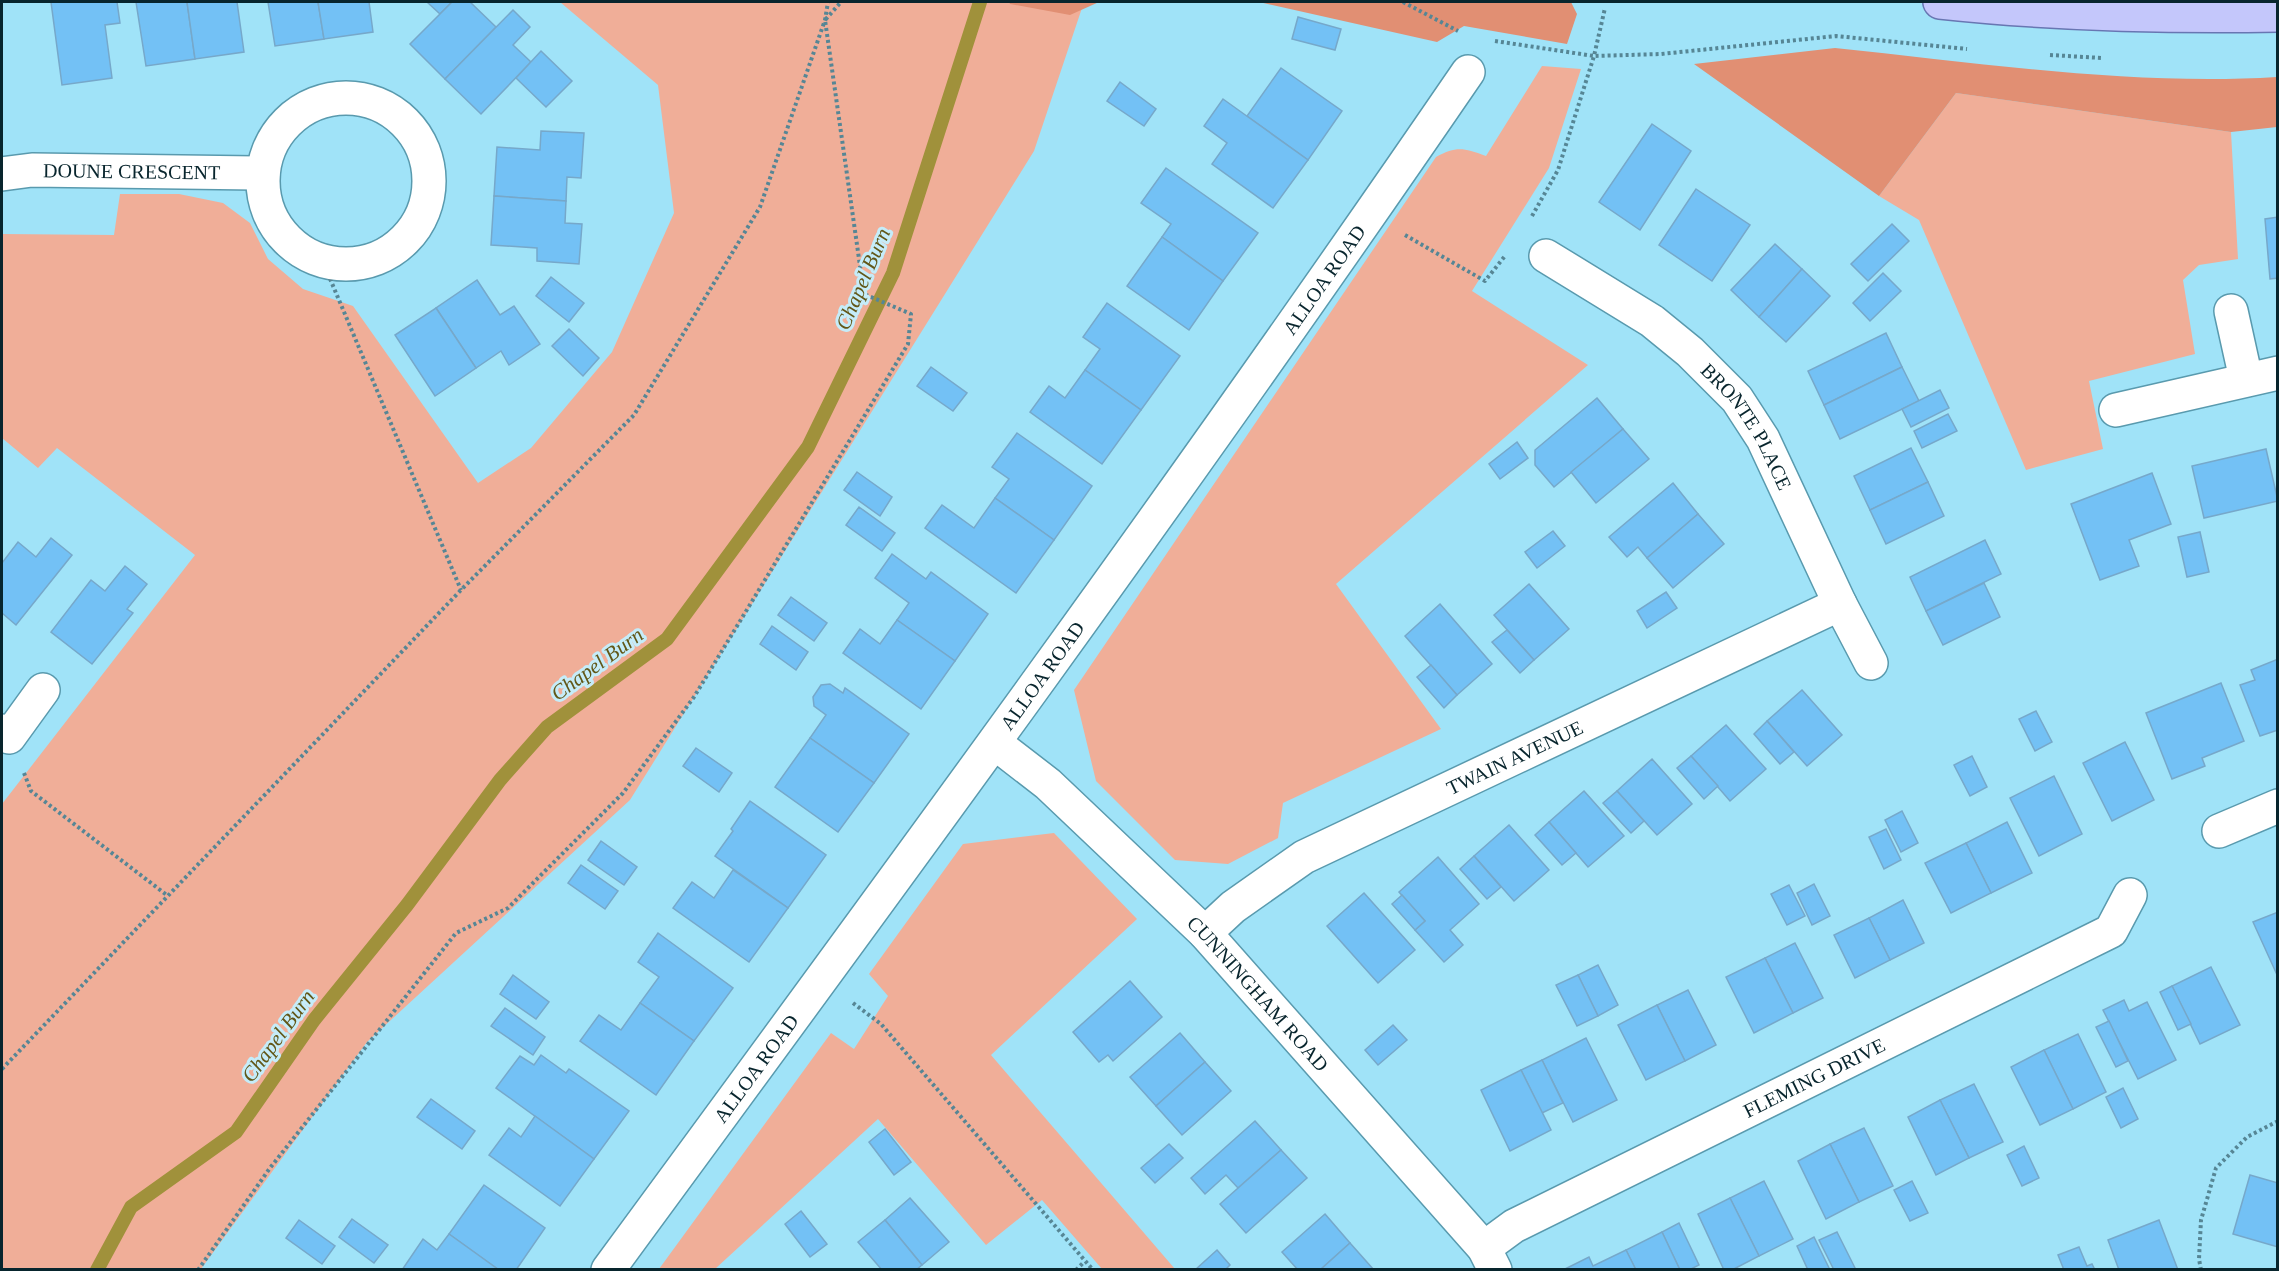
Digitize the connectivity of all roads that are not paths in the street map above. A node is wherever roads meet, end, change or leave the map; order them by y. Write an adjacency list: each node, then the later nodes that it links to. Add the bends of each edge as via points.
1 (1940, 2): 2 (main road, via 2014,10)
2 (2277, 15)
3 (1467, 72): 14 (street, ALLOA ROAD)
4 (263, 173): 4 (street, via 273,140 296,114 326,99 360,98 392,110 417,134 429,166 429,200 414,231 389,254 357,265 323,262 296,249 276,228 264,202); 5 (street, DOUNE CRESCENT, via 32,170)
5 (2, 174)
6 (1533, 246): 10 (street, BRONTE PLACE, via 1652,321 1737,399 1763,439)
7 (2230, 311): 8 (street)
8 (2262, 376): 9 (street)
9 (2116, 410)
10 (1840, 604): 11 (street, BRONTE PLACE); 18 (street, TWAIN AVENUE, via 1304,857 1233,907)
11 (1871, 663)
12 (43, 690): 13 (street)
13 (5, 734)
14 (995, 743): 18 (street, CUNNINGHAM ROAD, via 1048,784); 20 (street, ALLOA ROAD)
15 (2277, 806): 16 (street)
16 (2219, 831)
17 (2130, 895): 19 (street, FLEMING DRIVE, via 2111,931 1514,1226)
18 (1205, 933): 19 (street, CUNNINGHAM ROAD)
19 (1489, 1259)
20 (608, 1269)

